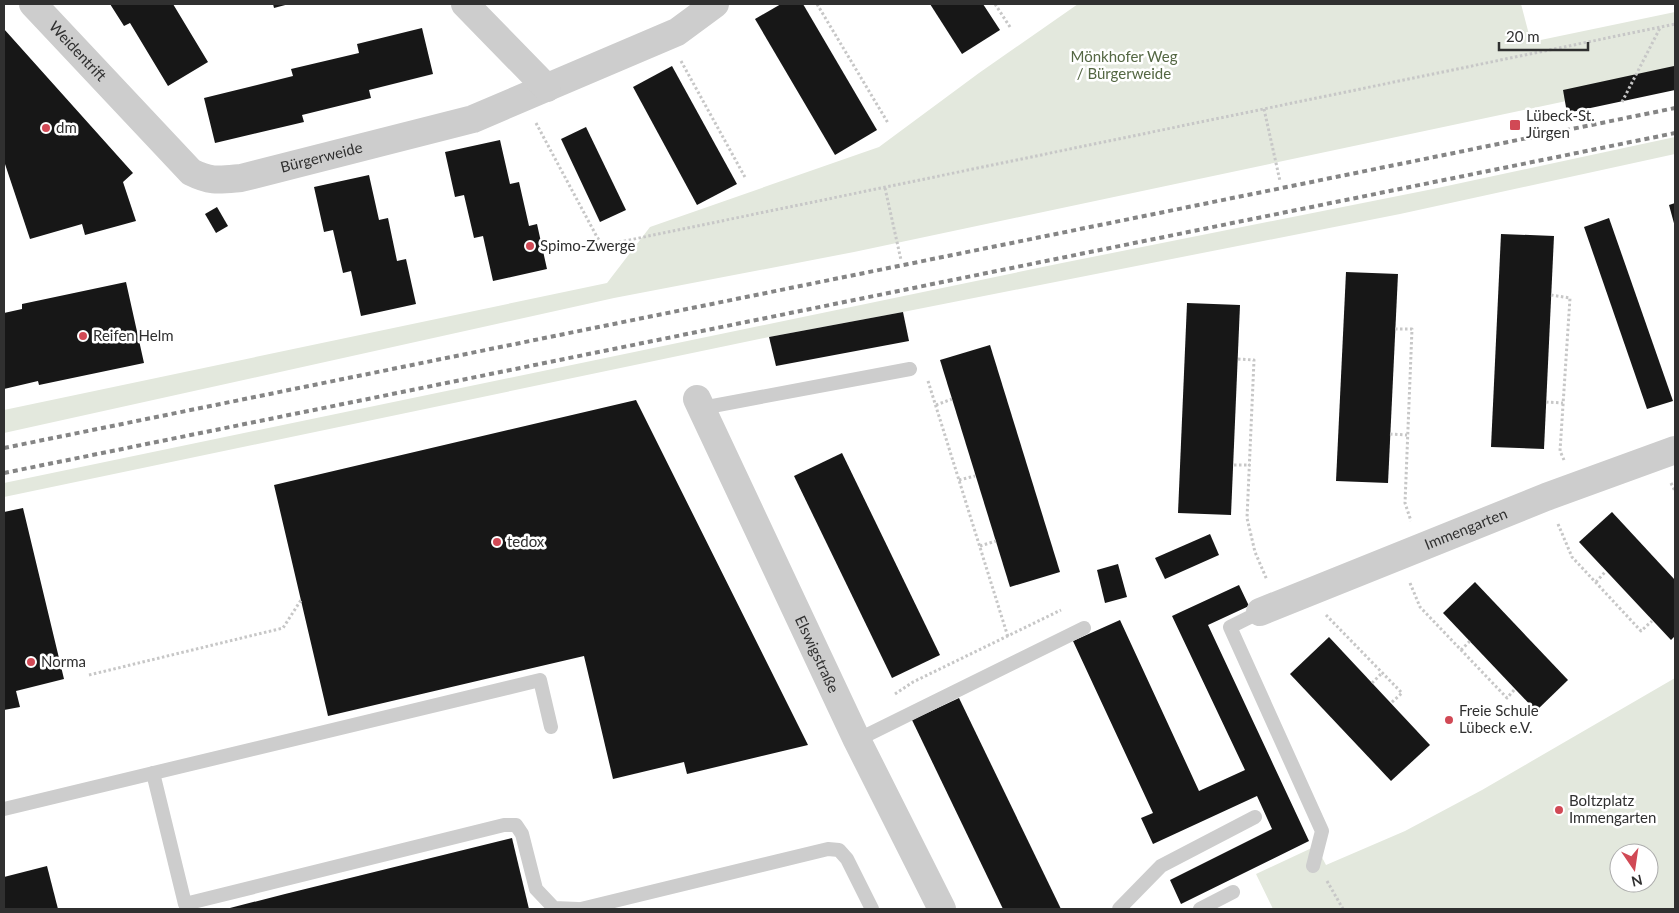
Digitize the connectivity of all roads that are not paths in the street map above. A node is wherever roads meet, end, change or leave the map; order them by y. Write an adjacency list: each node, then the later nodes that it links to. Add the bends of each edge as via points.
1 (33, 4): 5 (street, Weidentrift)
2 (464, 4): 4 (street)
3 (715, 4): 4 (street, Bürgerweide, via 677,32)
4 (535, 93): 5 (street, Bürgerweide, via 473,119 241,178 220,180 206,179 191,172)
5 (122, 98)
6 (910, 369): 7 (lane)
7 (699, 403): 12 (street, Elswigstraße)
8 (1675, 450): 9 (street, Immengarten)
9 (1269, 609): 16 (lane, via 1230,627 1322,831)
10 (1084, 628): 12 (lane)
11 (551, 727): 13 (lane, via 540,680)
12 (857, 740): 20 (street, Elswigstraße)
13 (153, 774): 14 (lane); 18 (lane, via 185,904 516,825 522,834 536,889 554,908)
14 (4, 809)
15 (1255, 817): 21 (lane, via 1161,866)
16 (1313, 866)
17 (1232, 892): 22 (lane)
18 (579, 909): 19 (lane, via 828,849 839,850 846,858)
19 (872, 909)
20 (942, 909)
21 (1119, 909)
22 (1200, 909)

